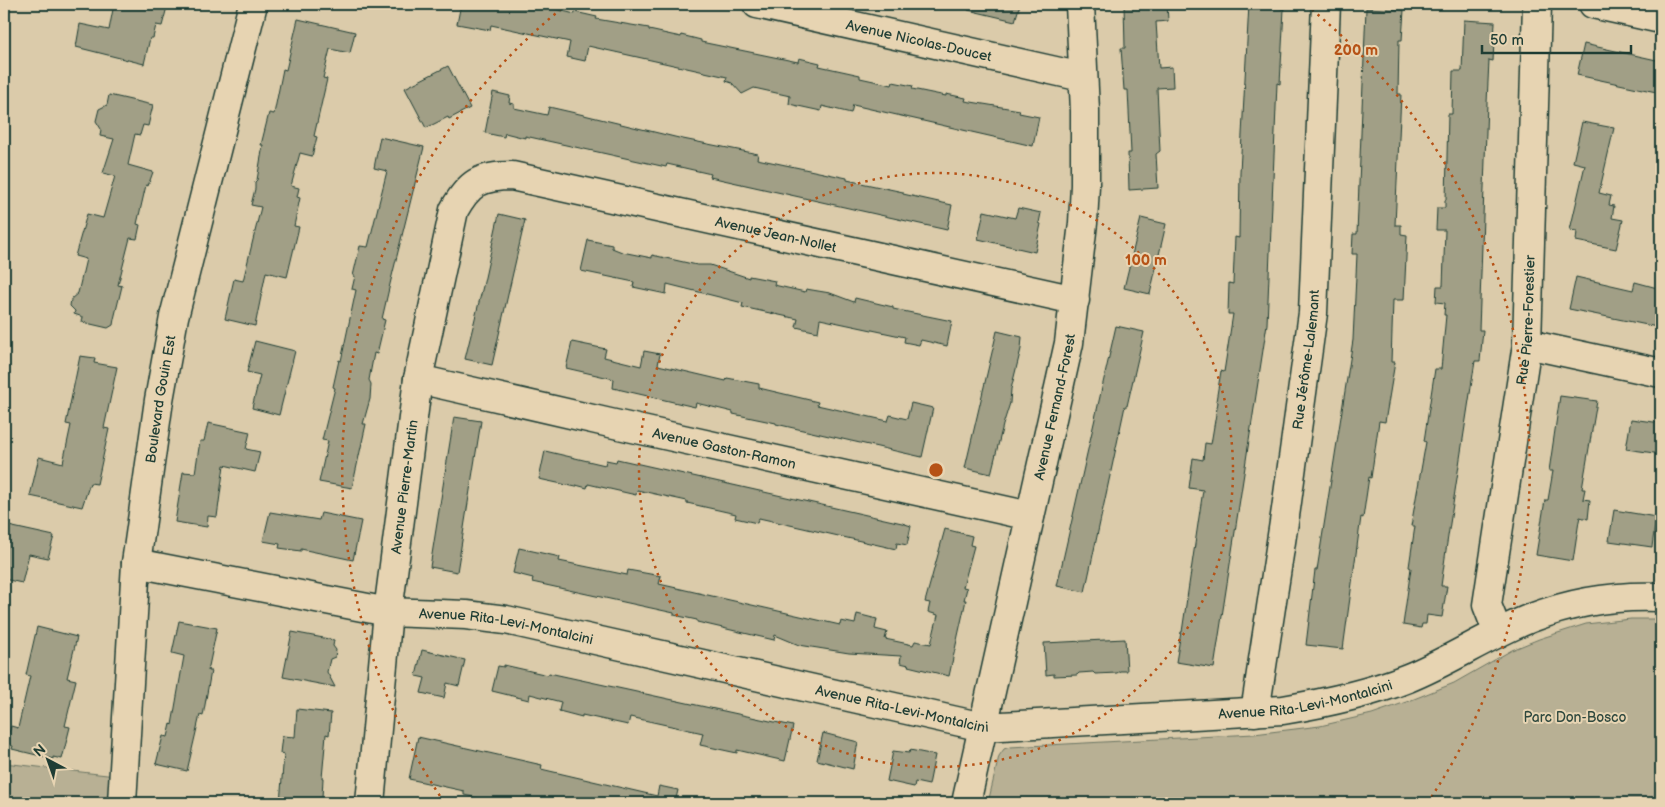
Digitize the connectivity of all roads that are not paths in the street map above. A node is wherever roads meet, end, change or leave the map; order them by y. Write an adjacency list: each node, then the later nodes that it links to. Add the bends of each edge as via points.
1 (253, 4): 16 (street, Boulevard Gouin Est, via 174,317)
2 (757, 4): 7 (street, Avenue Nicolas-Doucet)
3 (1080, 4): 9 (street, Avenue Fernand-Forest)
4 (1326, 4): 20 (street, Rue Jérôme-Lalemant, via 1313,313)
5 (1537, 4): 12 (street, Rue Pierre-Forestier)
6 (1593, 4): 8 (street)
7 (798, 8): 9 (street, Avenue Nicolas-Doucet)
8 (1661, 19)
9 (1082, 78): 11 (street, Avenue Fernand-Forest, via 1085,184)
10 (476, 182): 11 (street, Avenue Jean-Nollet, via 494,176 512,176); 14 (street, Avenue Pierre-Martin, via 463,194 454,210)
11 (1075, 300): 15 (street, Avenue Fernand-Forest, via 1069,343)
12 (1527, 344): 13 (street); 19 (street, Rue Pierre-Forestier, via 1487,605)
13 (1661, 373)
14 (418, 379): 15 (street, Avenue Gaston-Ramon); 18 (street, Avenue Pierre-Martin)
15 (1030, 516): 21 (street, Avenue Fernand-Forest)
16 (136, 563): 18 (street, Avenue Rita-Levi-Montalcini); 22 (street, Boulevard Gouin Est)
17 (1661, 597): 19 (street, Avenue Rita-Levi-Montalcini, via 1581,603 1530,619)
18 (388, 612): 21 (street, Avenue Rita-Levi-Montalcini, via 506,620); 23 (street, Avenue Pierre-Martin)
19 (1498, 634): 20 (street, Avenue Rita-Levi-Montalcini, via 1413,676 1364,694 1298,708)
20 (1255, 712): 21 (street, Avenue Rita-Levi-Montalcini)
21 (983, 726): 24 (street, Avenue Fernand-Forest)
22 (122, 803)
23 (370, 803)
24 (966, 803)

